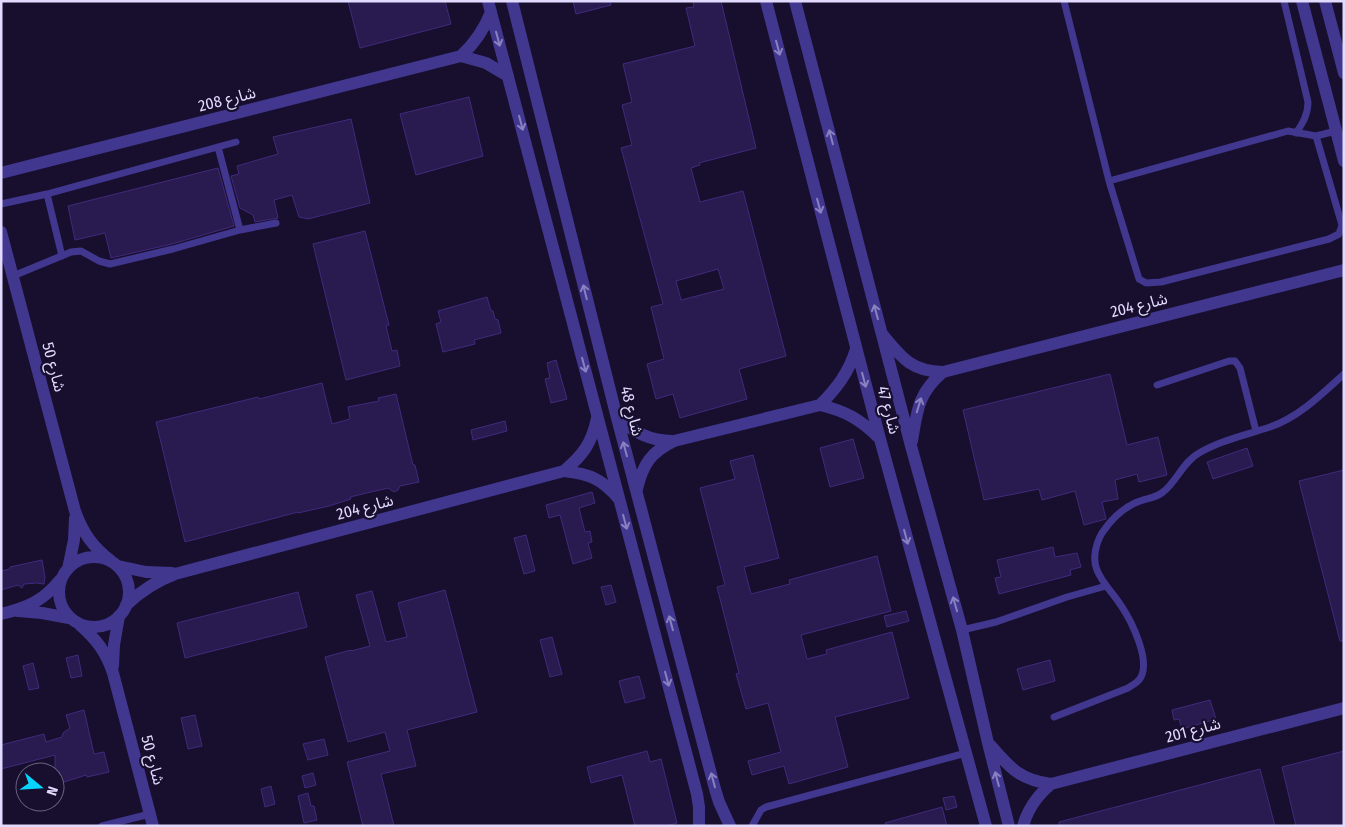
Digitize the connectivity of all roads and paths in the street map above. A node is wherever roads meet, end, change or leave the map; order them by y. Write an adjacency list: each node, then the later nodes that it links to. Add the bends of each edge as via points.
1 (512, 1): 37 (street, شارع 48, one-way to 1)
2 (766, 1): 31 (street, شارع 47, one-way to 31)
3 (795, 1): 10 (street, شارع 47)
4 (804, 1): 10 (street)
5 (1064, 1): 21 (lane)
6 (1284, 1): 15 (lane, via 1308,102 1305,118)
7 (1302, 1): 14 (street)
8 (1325, 1): 12 (street)
9 (490, 7): 11 (street, via 479,36); 13 (street, one-way to 13)
10 (800, 20): 30 (street, شارع 47, one-way to 10)
11 (461, 56): 13 (street, شارع 208, via 486,63); 20 (street, شارع 208)
12 (1344, 73)
13 (508, 76): 36 (street, one-way to 36)
14 (1336, 131): 16 (lane); 19 (street)
15 (1296, 133): 16 (lane); 21 (lane, via 1288,132)
16 (1316, 136): 21 (lane, via 1342,225 1339,234 1161,282 1146,283 1139,279)
17 (236, 142): 18 (lane)
18 (218, 147): 22 (lane); 25 (lane)
19 (1344, 161)
20 (1, 173)
21 (1109, 180)
22 (47, 194): 23 (lane); 27 (lane)
23 (1, 204)
24 (276, 223): 25 (lane)
25 (240, 230): 27 (lane, via 110,264 81,251)
26 (1, 232): 29 (street, شارع 50)
27 (62, 256): 29 (lane)
28 (1344, 270): 32 (street, شارع 204)
29 (13, 276): 45 (street, شارع 50)
30 (881, 333): 32 (street, شارع 204, via 913,365 922,370); 41 (street, شارع 47)
31 (856, 348): 35 (street, via 846,374); 39 (street, شارع 47, one-way to 39)
32 (942, 372): 41 (street, one-way to 32, via 919,402)
33 (1344, 374): 38 (lane, via 1299,412)
34 (1157, 385): 38 (lane, via 1235,361 1240,368)
35 (820, 405): 39 (street, via 853,416); 40 (street)
36 (598, 416): 42 (street, شارع 204, via 587,448); 44 (street)
37 (617, 418): 40 (street, via 639,434); 43 (street, شارع 48, one-way to 37)
38 (1256, 431): 49 (lane, via 1197,454 1163,492 1136,503 1115,518 1102,534 1095,558 1096,569)
39 (880, 439): 58 (street, شارع 47, one-way to 58)
40 (674, 441): 43 (street, via 662,446 644,465)
41 (911, 446): 53 (street, شارع 47, one-way to 41)
42 (564, 471): 44 (street, شارع 204, via 595,478); 48 (street, شارع 204)
43 (636, 492): 63 (street, شارع 48, one-way to 43, via 715,789)
44 (620, 500): 62 (street, one-way to 62, via 697,794)
45 (75, 511): 46 (street, شارع 50, via 88,539); 47 (street, شارع 50, via 74,540)
46 (115, 564): 47 (street, via 100,557 88,557 77,561); 48 (street, شارع 204, via 146,572); 50 (street, via 128,585)
47 (64, 574): 51 (street, via 40,600); 52 (street, via 59,599 63,609)
48 (175, 574): 50 (street, شارع 204, via 148,586)
49 (1106, 586): 53 (lane); 56 (lane, via 1128,618 1144,659 1144,669 1139,681 1128,688)
50 (123, 611): 52 (street, via 111,623 101,627); 54 (street, شارع 50, via 114,644)
51 (7, 613): 52 (street, via 42,612)
52 (75, 621): 54 (street, شارع 50, via 101,646)
53 (962, 630): 57 (street, شارع 47)
54 (113, 673): 60 (street, شارع 50)
55 (1344, 708): 59 (street, شارع 201)
56 (1054, 717)
57 (988, 743): 59 (street, via 1016,772); 66 (street, شارع 47, one-way to 57)
58 (966, 752): 64 (lane, via 766,807 760,810); 65 (street, شارع 47)
59 (1051, 784): 67 (street, شارع 201, via 1033,801)
60 (152, 820): 61 (lane)
61 (102, 826)
62 (698, 826)
63 (730, 826)
64 (752, 826)
65 (986, 826)
66 (1009, 826)
67 (1023, 826)

